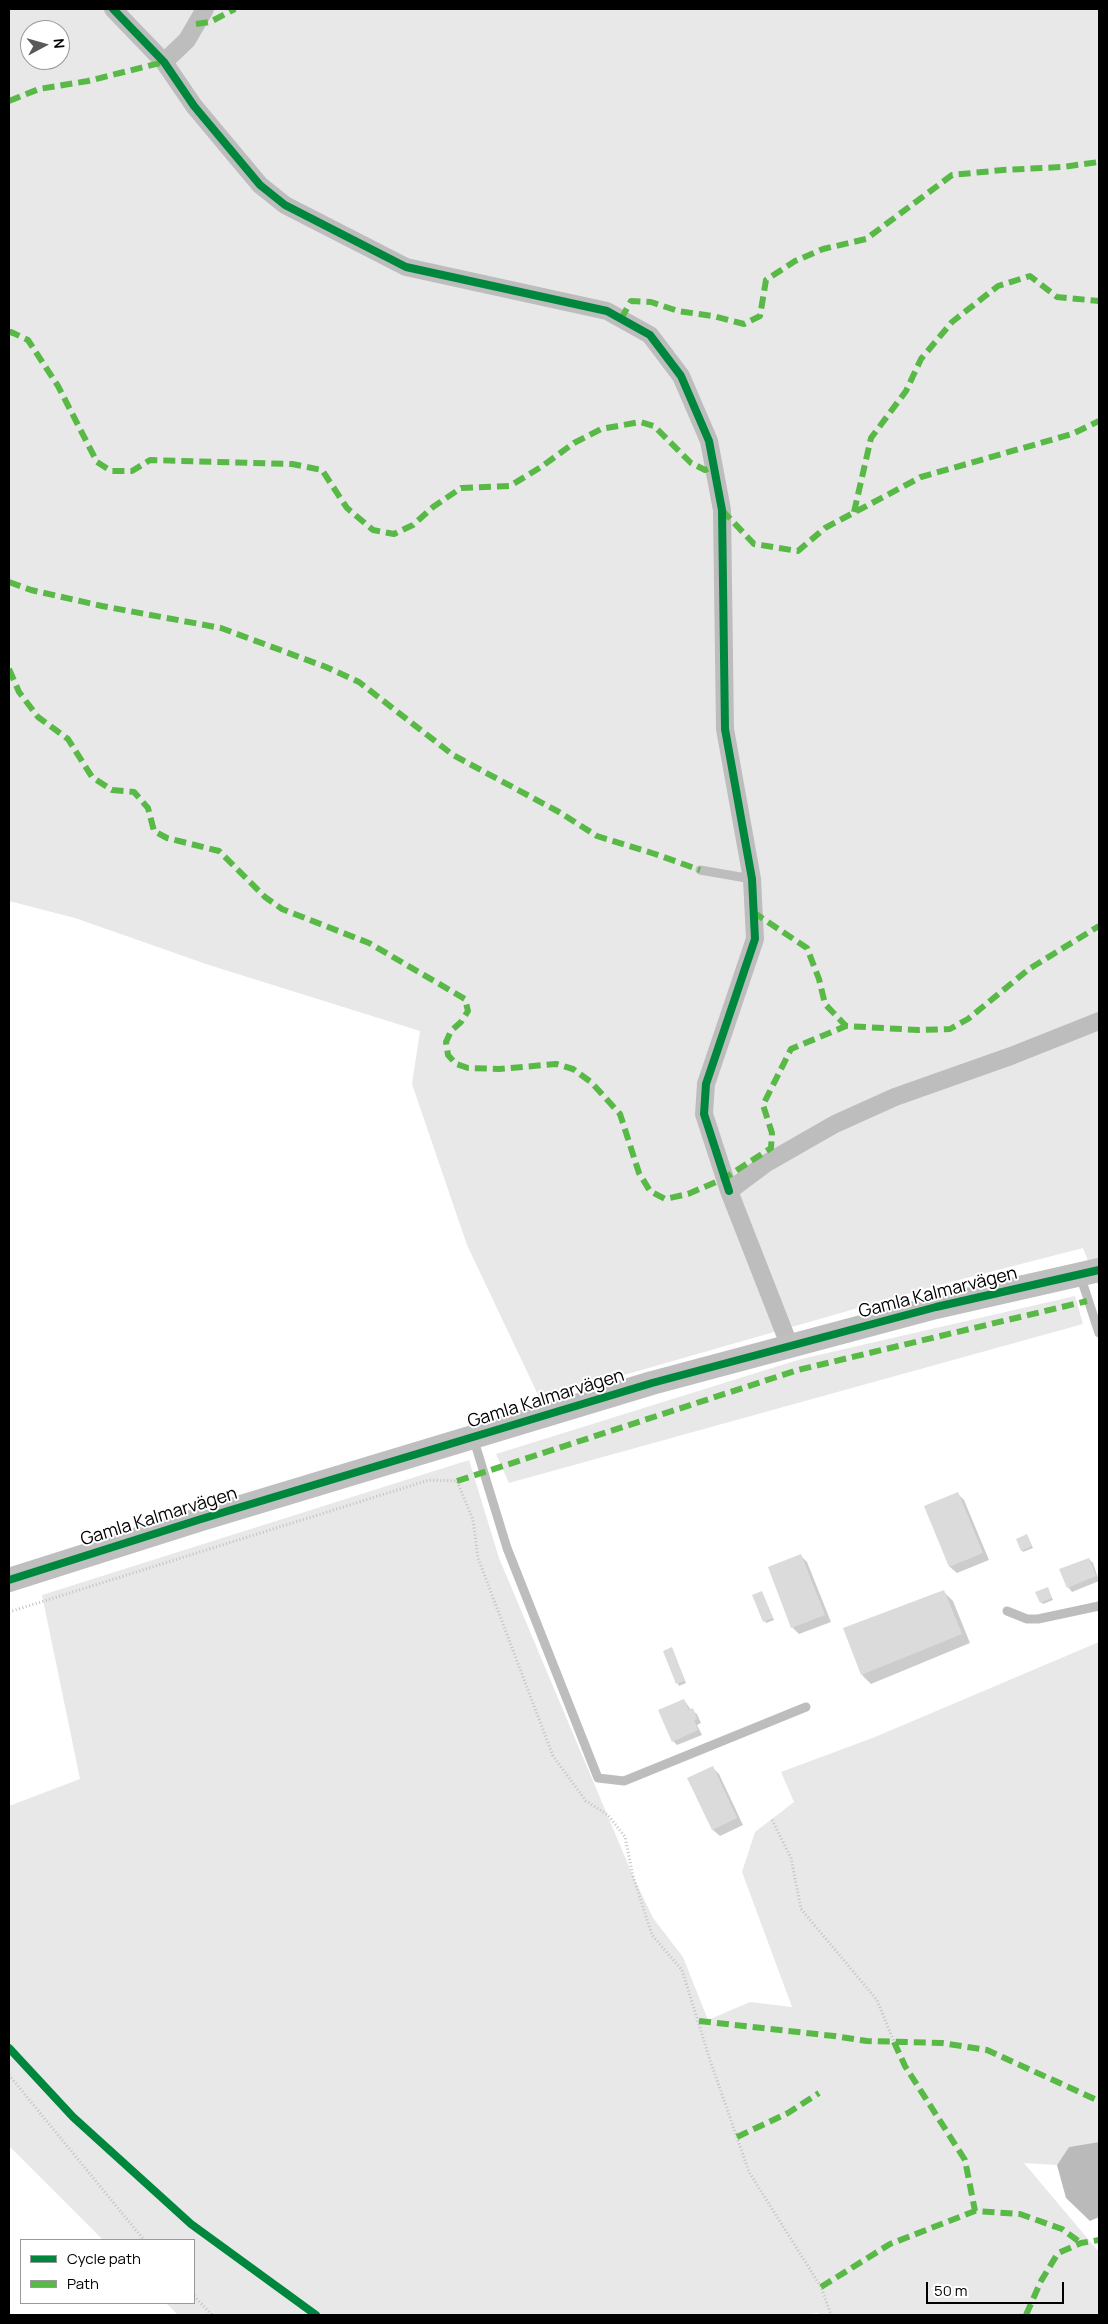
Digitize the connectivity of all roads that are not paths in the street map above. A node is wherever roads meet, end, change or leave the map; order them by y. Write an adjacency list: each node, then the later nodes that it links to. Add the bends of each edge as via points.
1 (112, 9): 3 (street)
2 (205, 9): 3 (street, via 187,40)
3 (164, 62): 5 (street, via 194,106 260,185 285,205 406,268 607,311 650,335 681,376 709,441 722,510 725,729)
4 (700, 870): 5 (lane)
5 (752, 879): 7 (street, via 755,939 706,1084 704,1114)
6 (1099, 1022): 7 (street, via 896,1097 835,1124 765,1164)
7 (729, 1191): 10 (street)
8 (1090, 1272): 9 (lane); 10 (street, Gamla Kalmarvägen, via 936,1307)
9 (1099, 1333)
10 (790, 1346): 11 (street, Gamla Kalmarvägen)
11 (472, 1437): 12 (street, Gamla Kalmarvägen); 15 (lane, Gamla Kalmarvägen, via 507,1548 598,1778 624,1781)
12 (9, 1580)
13 (1099, 1606): 14 (lane, via 1038,1619 1027,1619)
14 (1007, 1610)
15 (806, 1707)

